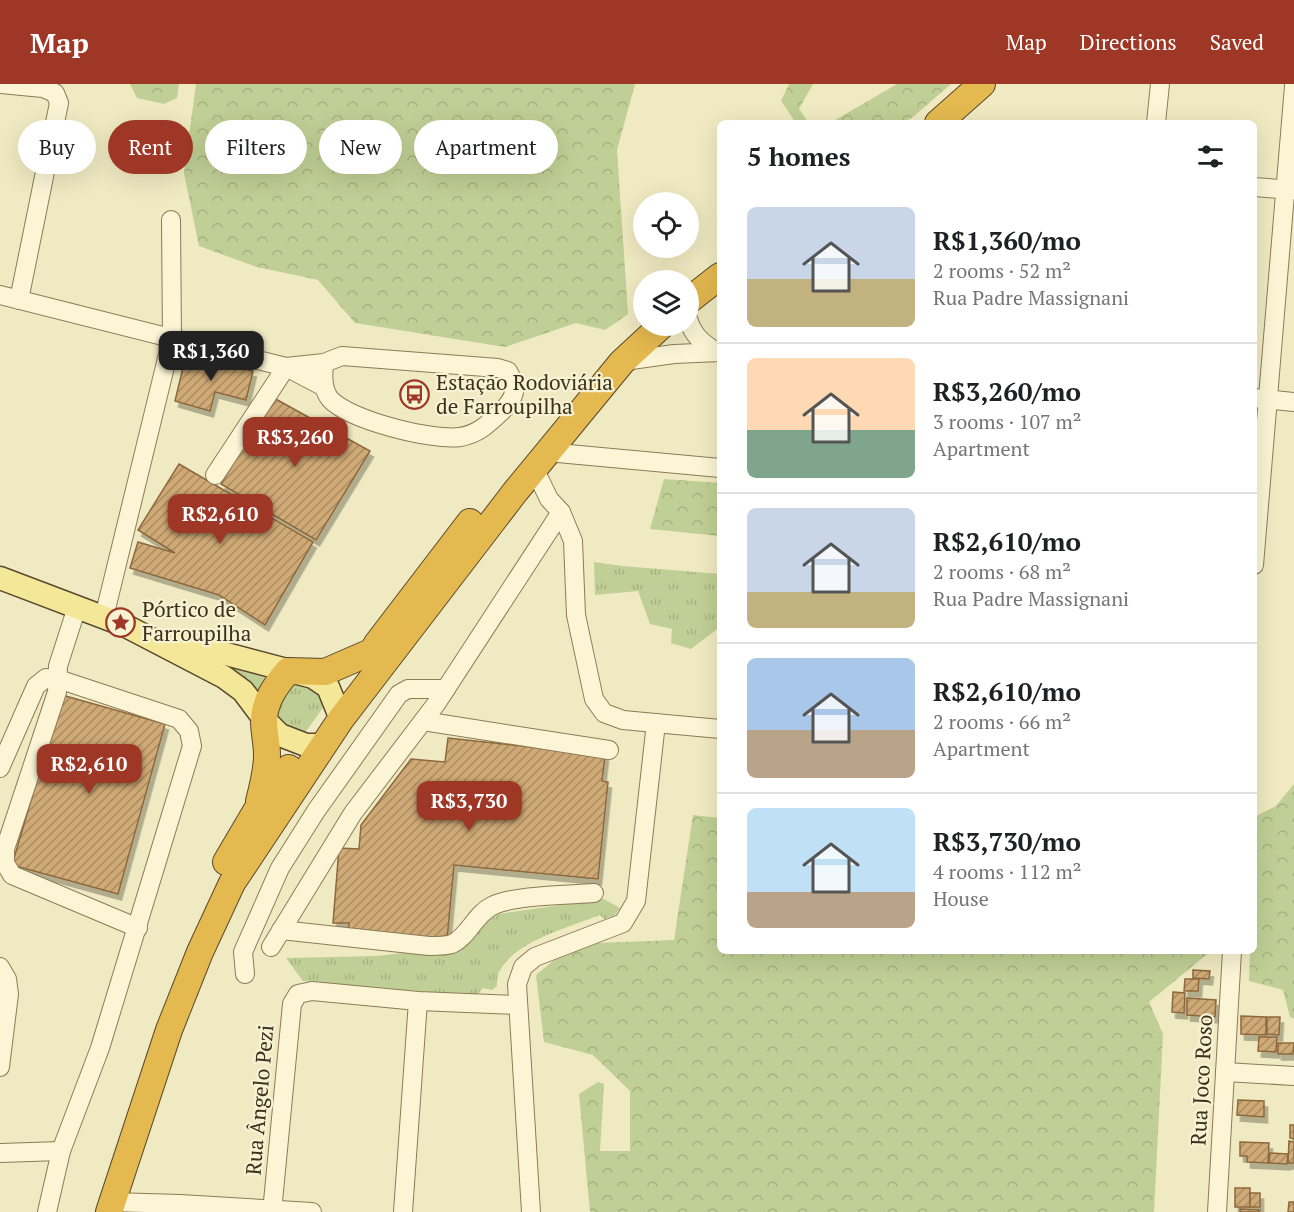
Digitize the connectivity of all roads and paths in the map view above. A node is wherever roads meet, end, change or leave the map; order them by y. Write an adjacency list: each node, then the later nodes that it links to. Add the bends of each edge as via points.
1 (1, 84): 13 (street, via 43,88 54,93 59,103)
2 (982, 84): 5 (highway)
3 (1160, 84): 6 (street)
4 (1294, 86): 8 (street)
5 (941, 120)
6 (1156, 120)
7 (1257, 187): 8 (street)
8 (1290, 190): 23 (street)
9 (171, 220): 16 (street)
10 (717, 278): 11 (highway)
11 (699, 293)
12 (0, 295): 13 (street)
13 (19, 300): 16 (street)
14 (650, 336): 19 (highway)
15 (696, 336): 17 (street, via 702,343)
16 (172, 338): 21 (street); 33 (street)
17 (717, 348)
18 (717, 348): 19 (street)
19 (622, 362): 25 (highway); 34 (highway, via 600,376 532,446)
20 (324, 363): 21 (street); 22 (street); 22 (street, via 342,356 498,368 508,371 515,382 510,402 484,429 461,437 403,431 349,410 330,399)
21 (286, 368): 22 (street); 27 (street)
22 (324, 387)
23 (1261, 399): 24 (street); 29 (street)
24 (1294, 402)
25 (540, 460): 26 (street); 28 (highway); 30 (street)
26 (717, 468)
27 (215, 476)
28 (515, 492): 30 (street, via 533,494); 38 (highway)
29 (1257, 494)
30 (555, 506): 37 (street); 41 (street, via 573,541 576,615 594,699 604,713 623,720)
31 (0, 578): 32 (main road)
32 (77, 607): 33 (main road); 36 (street, via 58,666)
33 (114, 621): 35 (main road); 39 (main road, via 224,677 243,691)
34 (371, 652): 35 (highway, via 325,672); 38 (highway)
35 (281, 666): 38 (main road, via 313,677 328,687); 39 (highway)
36 (58, 679): 45 (street, via 46,678 36,686); 48 (street, via 5,849 5,863 12,875); 48 (street, via 179,718 189,731 192,746)
37 (446, 689): 40 (street); 53 (street, via 408,689 399,694 316,811 279,868 242,959)
38 (338, 712): 43 (highway)
39 (264, 719): 43 (main road, via 280,735); 46 (highway, via 267,754)
40 (423, 721): 44 (street); 49 (street, via 352,813)
41 (656, 723): 42 (street); 55 (street, via 636,901 623,923 535,957 523,968 517,984)
42 (717, 729)
43 (314, 745): 46 (highway); 61 (highway, via 227,893 196,960 168,1030)
44 (609, 750)
45 (0, 768)
46 (256, 811): 61 (highway, via 220,873 175,966 124,1140)
47 (594, 893): 49 (street, via 508,900 479,915 463,937 450,945)
48 (138, 928): 59 (street, via 100,1048)
49 (281, 930): 50 (street)
50 (271, 947)
51 (1232, 954): 57 (street, Rua Joco Roso)
52 (0, 967): 56 (street, via 9,994)
53 (245, 974)
54 (418, 1001): 55 (street); 63 (street, Rua Ângelo Pezi, via 312,991 298,994 291,1004); 66 (street)
55 (518, 1005): 67 (street)
56 (0, 1067)
57 (1225, 1072): 58 (street); 68 (street, Rua Joco Roso)
58 (1294, 1076)
59 (61, 1151): 60 (street); 64 (street)
60 (0, 1153)
61 (113, 1199): 62 (street)
62 (178, 1208): 63 (street)
63 (272, 1210): 65 (street)
64 (47, 1212)
65 (312, 1212)
66 (403, 1212)
67 (531, 1212)
68 (1216, 1212)

